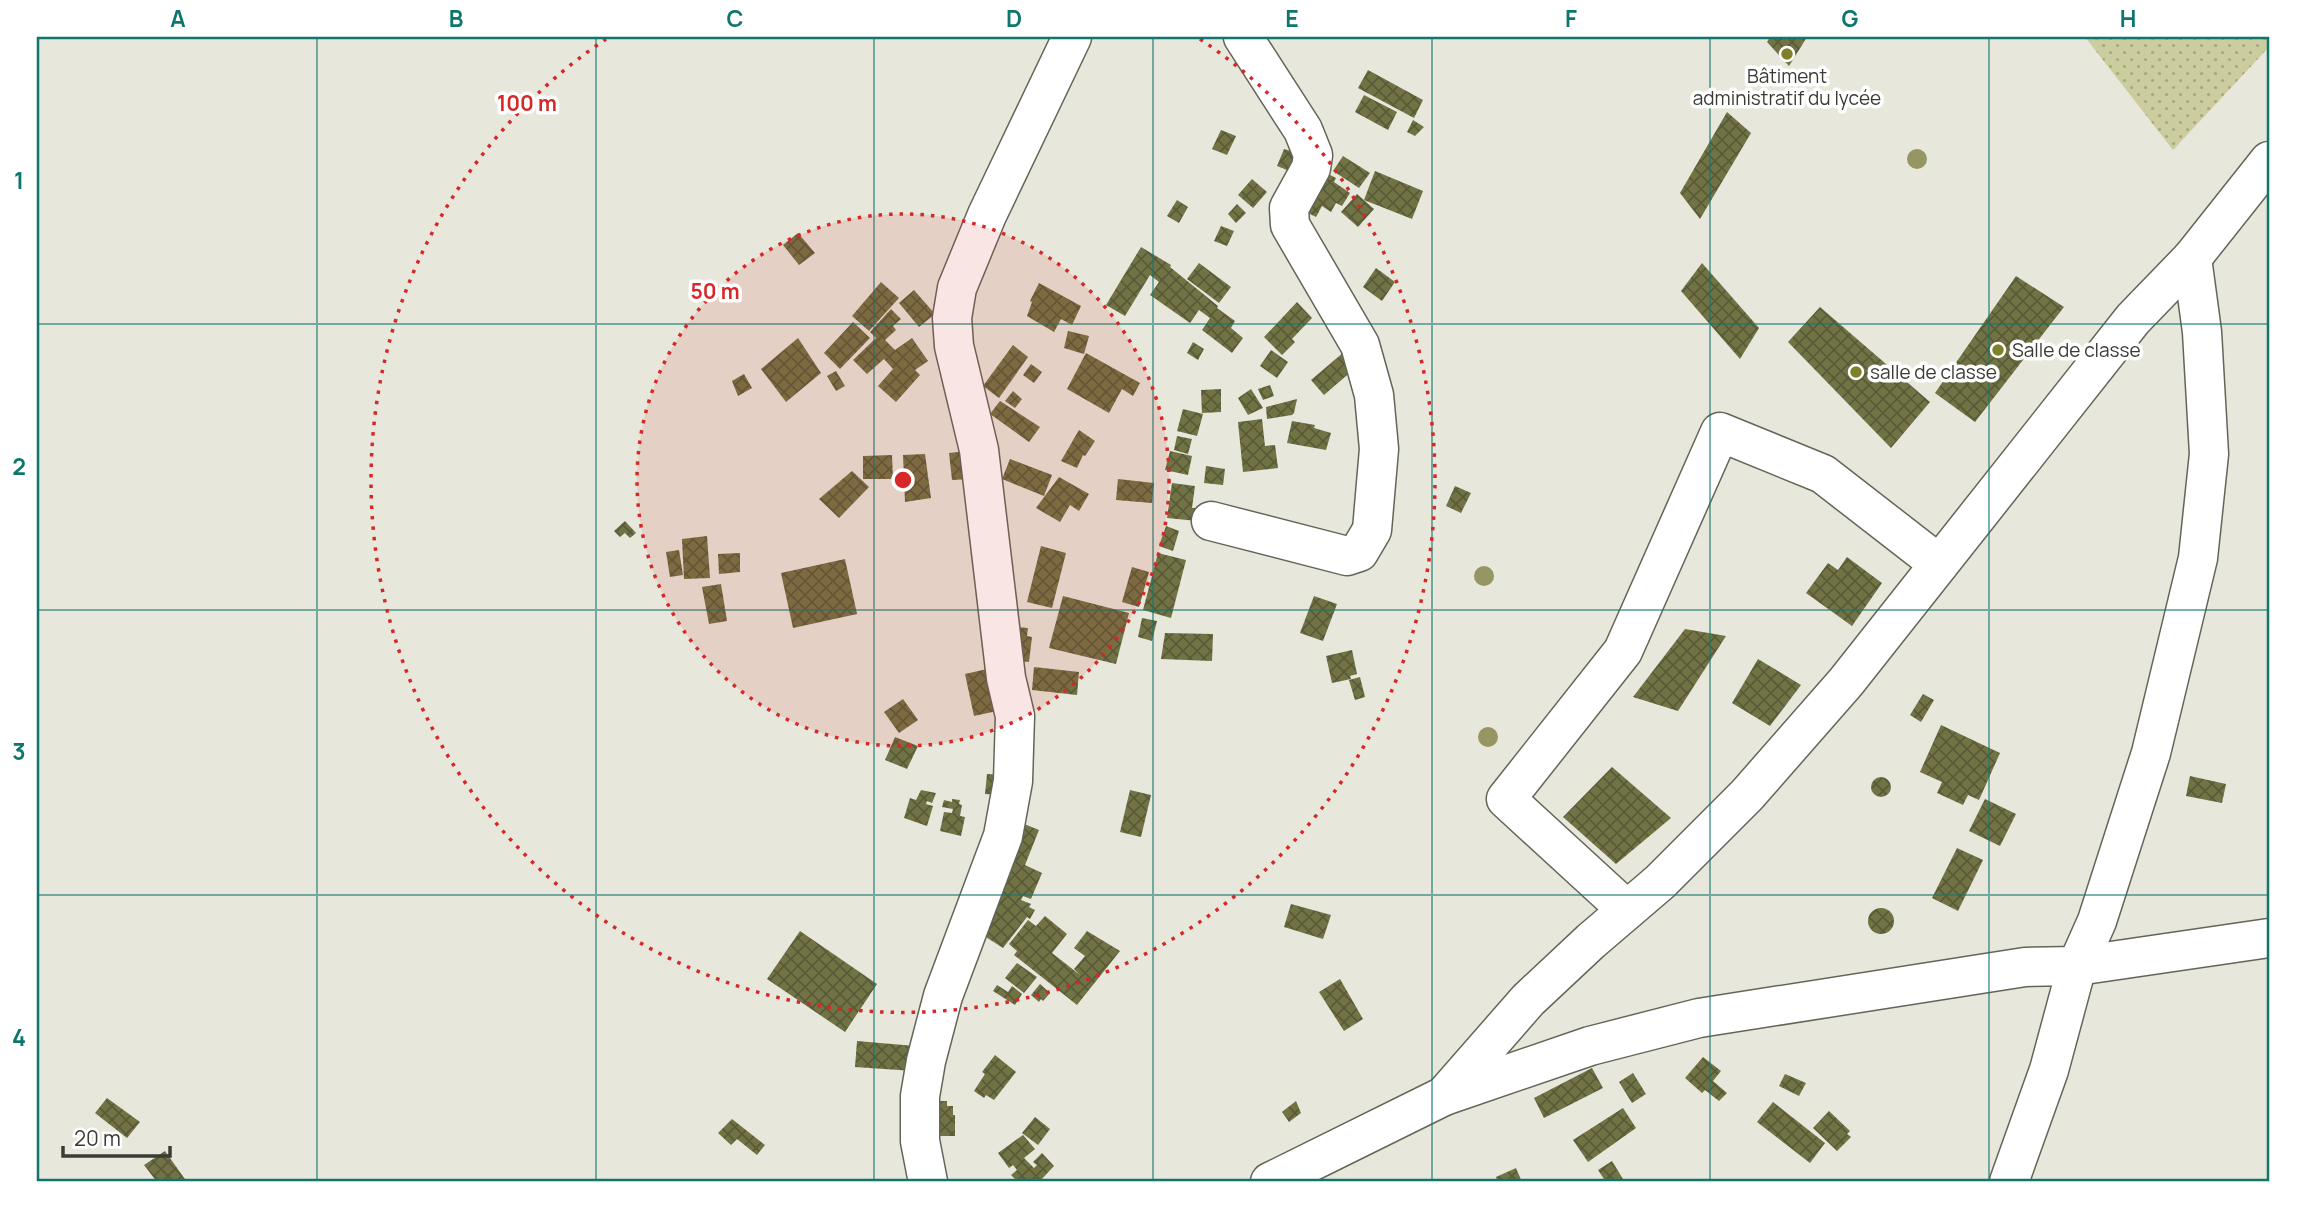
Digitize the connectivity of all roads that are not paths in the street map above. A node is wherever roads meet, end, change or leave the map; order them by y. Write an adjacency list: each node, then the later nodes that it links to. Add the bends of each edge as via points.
1 (1072, 37): 11 (street, via 987,215 957,288 952,318 954,346 979,450 1006,678 1015,716 1013,781 1003,836 943,996 926,1061 920,1141)
2 (1243, 37): 5 (street, via 1303,130 1312,155 1311,168 1289,208 1290,225 1360,345 1374,395 1379,449 1371,530 1359,552 1346,556)
3 (2269, 161): 4 (street)
4 (2192, 258): 6 (street, via 2133,319); 9 (street, via 2202,332 2209,454 2198,558 2151,753 2097,921)
5 (1211, 521)
6 (1939, 564): 7 (street, via 1846,682 1747,795); 7 (street, via 1822,474 1720,432 1623,651 1506,799)
7 (1627, 910): 10 (street, via 1528,1000)
8 (2269, 938): 9 (street)
9 (2077, 965): 10 (street, via 2025,967 1699,1018 1590,1046); 13 (street, via 2049,1070)
10 (1444, 1096): 12 (street)
11 (928, 1182)
12 (1270, 1182)
13 (2009, 1182)

